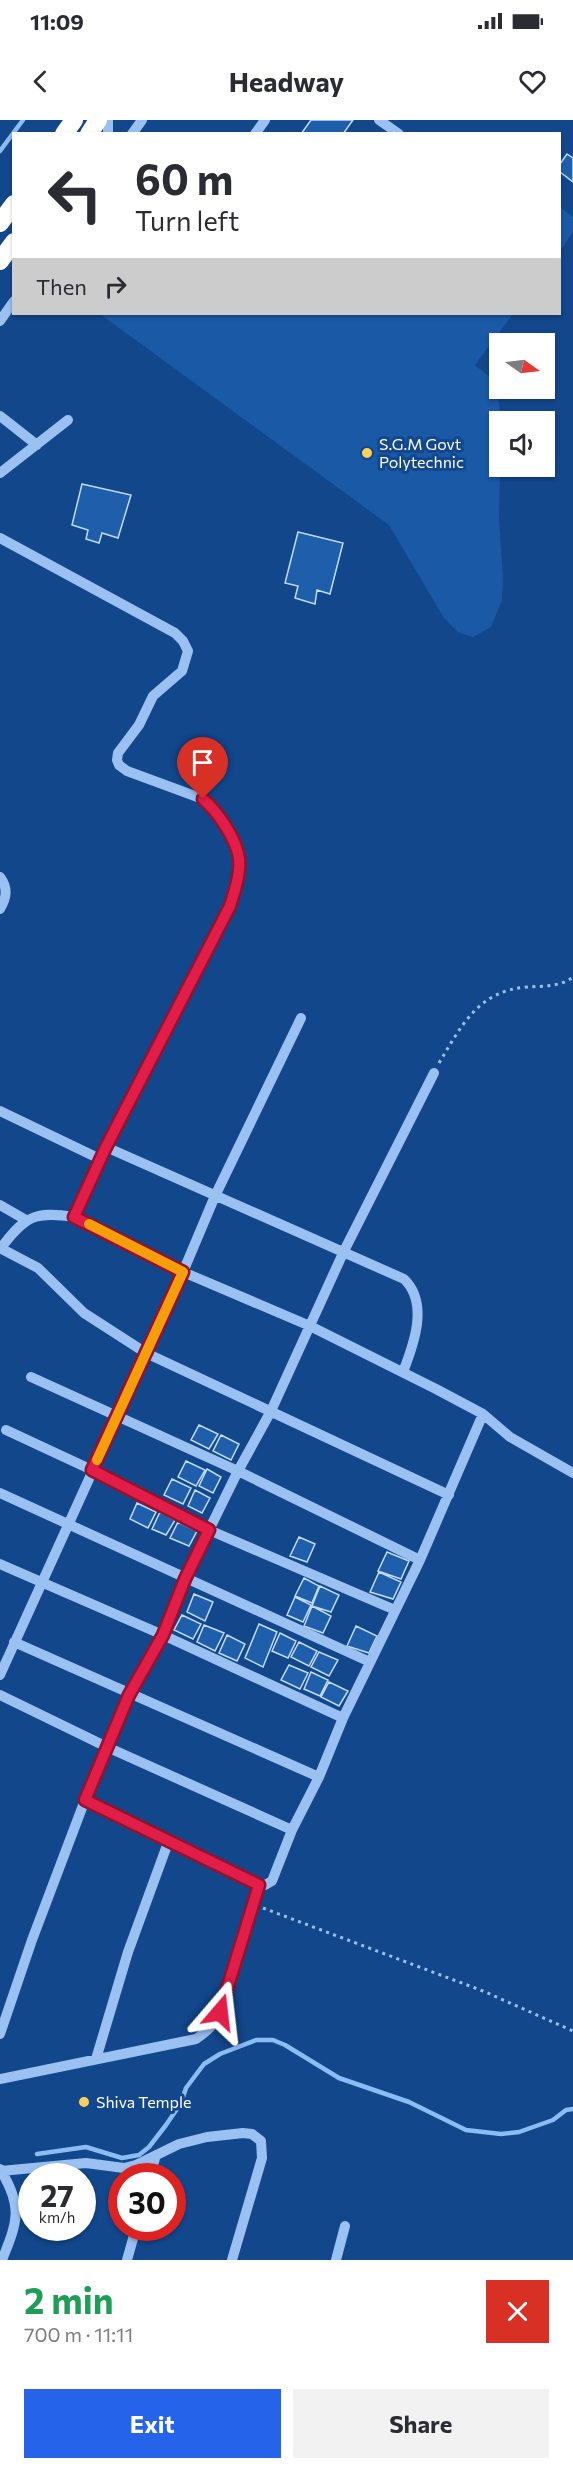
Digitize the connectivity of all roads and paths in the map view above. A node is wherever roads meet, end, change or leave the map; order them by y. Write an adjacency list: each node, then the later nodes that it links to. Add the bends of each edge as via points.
1 (379, 120): 2 (street)
2 (396, 132)
3 (12, 207): 4 (highway)
4 (0, 223)
5 (12, 245): 6 (highway)
6 (0, 261)
7 (12, 305): 8 (street)
8 (0, 321)
9 (0, 417): 11 (street)
10 (68, 420): 11 (street)
11 (37, 445): 12 (street)
12 (0, 474)
13 (0, 538): 20 (street, via 175,633 183,641 188,651 182,671 150,701 117,760 127,771 203,799 227,829 239,859 230,906)
14 (0, 877): 15 (street, via 7,887)
15 (0, 909)
16 (573, 977): 18 (path, via 556,985 508,990 483,1003 466,1019)
17 (301, 1018): 22 (street)
18 (434, 1073): 27 (street)
19 (0, 1111): 21 (street)
20 (106, 1147): 21 (street); 22 (street)
21 (99, 1159): 24 (street)
22 (215, 1196): 27 (street); 28 (street)
23 (0, 1205): 25 (street)
24 (74, 1217): 25 (street, via 40,1214); 28 (street)
25 (26, 1220): 26 (street)
26 (0, 1248): 30 (street, via 38,1268 84,1313)
27 (344, 1251): 29 (street); 31 (street, via 404,1279 415,1294 416,1331)
28 (183, 1272): 29 (street); 30 (street)
29 (310, 1326): 31 (street); 33 (street)
30 (146, 1353): 33 (street); 35 (street)
31 (403, 1372): 34 (street)
32 (31, 1377): 35 (street)
33 (271, 1411): 38 (street); 41 (street)
34 (483, 1414): 39 (street, via 510,1437); 41 (street)
35 (117, 1415): 37 (street); 38 (street)
36 (6, 1430): 37 (street)
37 (92, 1470): 42 (street); 43 (street)
38 (238, 1471): 43 (street); 44 (street)
39 (573, 1473)
40 (0, 1492): 42 (street)
41 (449, 1495): 44 (street)
42 (70, 1524): 46 (street); 47 (street)
43 (209, 1530): 46 (street); 48 (street)
44 (420, 1560): 48 (street)
45 (0, 1564): 47 (street)
46 (185, 1579): 49 (street); 51 (street)
47 (42, 1582): 49 (street); 50 (street)
48 (395, 1610): 51 (street)
49 (163, 1635): 54 (street); 55 (street)
50 (14, 1642): 52 (street); 54 (street)
51 (370, 1662): 55 (street)
52 (0, 1675)
53 (0, 1695): 56 (street)
54 (129, 1695): 56 (street); 57 (street)
55 (343, 1718): 57 (street)
56 (107, 1747): 58 (street); 59 (street)
57 (319, 1777): 59 (street)
58 (85, 1800): 60 (street); 64 (street)
59 (292, 1830): 61 (street, via 272,1881)
60 (169, 1840): 61 (street); 65 (street, via 128,1952)
61 (259, 1885): 62 (street)
62 (253, 1904): 63 (path, via 483,1991); 65 (street, via 220,2012 209,2030 196,2038)
63 (573, 2031)
64 (0, 2034)
65 (96, 2059): 66 (street)
66 (0, 2079)
67 (156, 2155): 68 (street); 69 (street, via 124,2168 86,2163); 74 (street, via 179,2144 225,2134 252,2134 261,2141 262,2158)
68 (154, 2163)
69 (1, 2170): 72 (street, via 15,2200 17,2216)
70 (345, 2226): 75 (street)
71 (132, 2241): 73 (street)
72 (2, 2260)
73 (127, 2260)
74 (232, 2260)
75 (336, 2260)

